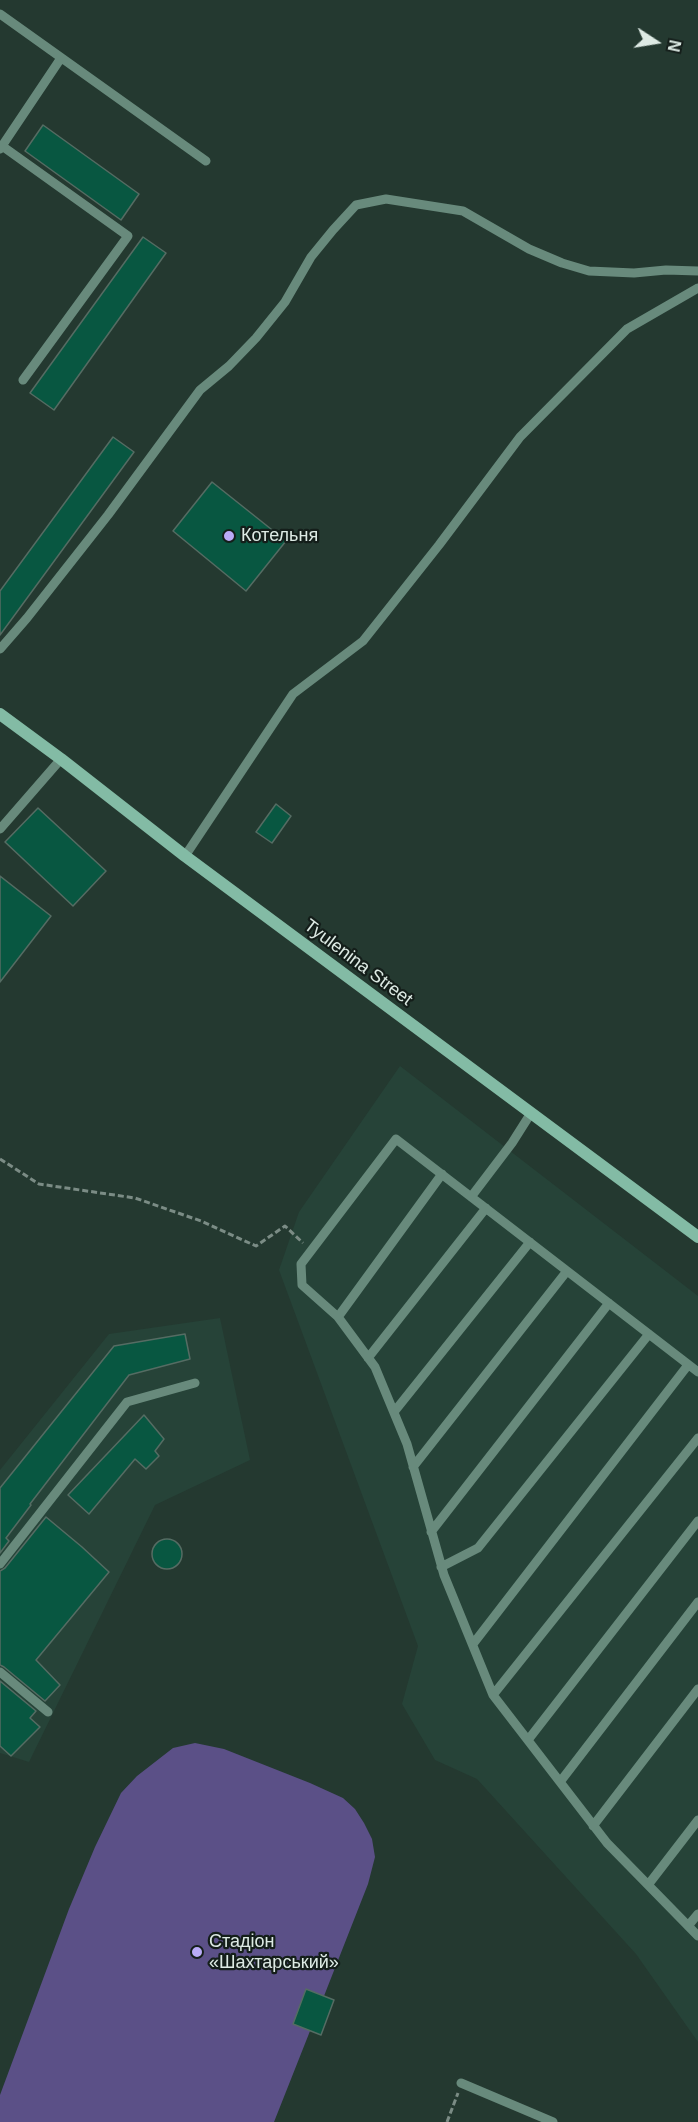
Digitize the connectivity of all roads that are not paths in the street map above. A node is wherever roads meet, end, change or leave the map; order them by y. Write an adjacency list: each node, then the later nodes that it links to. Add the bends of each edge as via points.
1 (0, 14): 2 (lane)
2 (62, 58): 3 (lane); 4 (lane)
3 (1, 148): 7 (lane, via 128,236)
4 (206, 161)
5 (698, 271): 8 (lane, via 589,271 529,249 463,211 386,200 356,205 311,258 285,302 256,338 200,390)
6 (698, 288): 12 (lane, via 627,328 520,437 363,641 293,694)
7 (23, 381)
8 (0, 649)
9 (0, 714): 10 (street, Tyulenina Street)
10 (61, 759): 11 (lane); 12 (street, Tyulenina Street)
11 (0, 829)
12 (184, 856): 13 (street, Tyulenina Street)
13 (531, 1113): 15 (lane); 17 (street, Tyulenina Street)
14 (442, 1174): 15 (lane); 21 (lane); 21 (lane, via 396,1139 311,1250 301,1264 302,1285)
15 (471, 1197): 16 (lane)
16 (486, 1208): 18 (lane); 23 (lane)
17 (698, 1237)
18 (530, 1242): 19 (lane); 27 (lane)
19 (567, 1271): 20 (lane); 29 (lane)
20 (609, 1303): 22 (lane); 31 (lane)
21 (338, 1317): 23 (lane)
22 (649, 1334): 24 (lane); 33 (lane, via 478,1548)
23 (368, 1358): 27 (lane)
24 (688, 1365): 25 (lane); 35 (lane)
25 (698, 1372)
26 (195, 1383): 32 (lane, via 127,1402)
27 (394, 1412): 29 (lane)
28 (698, 1438): 38 (lane)
29 (413, 1467): 31 (lane)
30 (698, 1521): 40 (lane)
31 (432, 1532): 33 (lane)
32 (0, 1564)
33 (441, 1567): 35 (lane)
34 (698, 1602): 41 (lane)
35 (473, 1644): 38 (lane)
36 (0, 1672): 39 (lane)
37 (698, 1689): 43 (lane)
38 (494, 1695): 40 (lane)
39 (48, 1712)
40 (528, 1740): 41 (lane)
41 (560, 1782): 43 (lane)
42 (698, 1820): 44 (lane)
43 (593, 1826): 44 (lane)
44 (648, 1885): 46 (lane)
45 (698, 1914): 46 (lane)
46 (688, 1926): 47 (lane)
47 (698, 1936)
48 (461, 2084): 49 (lane)
49 (553, 2122)

